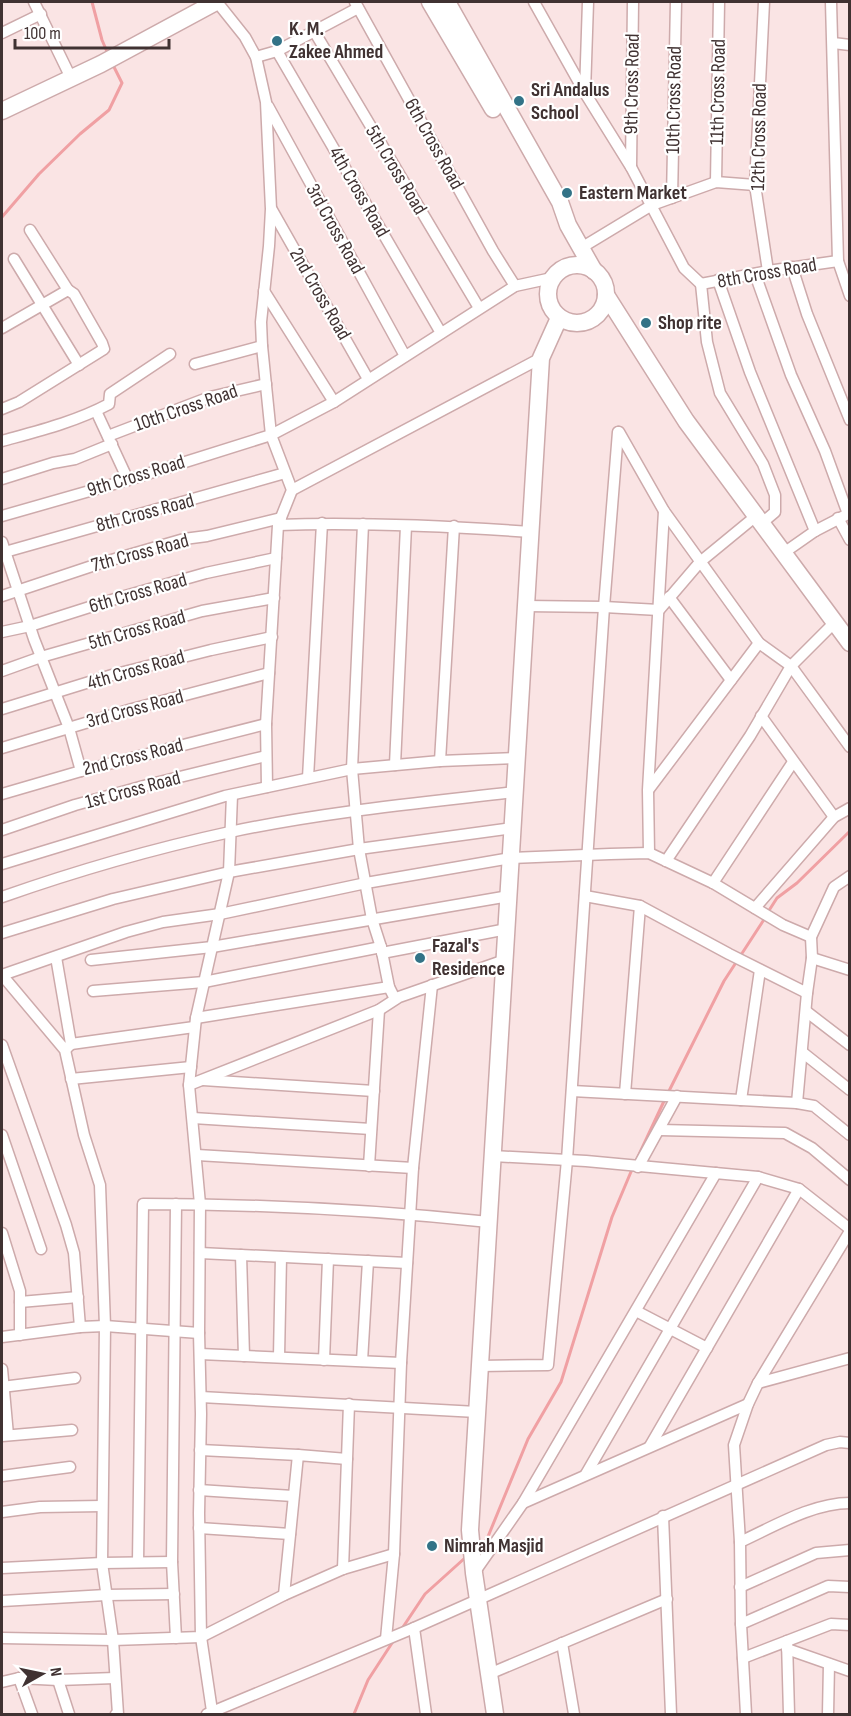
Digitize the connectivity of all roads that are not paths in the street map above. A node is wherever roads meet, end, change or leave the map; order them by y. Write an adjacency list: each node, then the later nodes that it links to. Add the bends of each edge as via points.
1 (34, 2): 13 (street)
2 (217, 2): 19 (street); 20 (street)
3 (430, 2): 30 (street, via 551,206)
4 (447, 2): 30 (street, via 560,202)
5 (534, 2): 21 (street, 8th Cross Road)
6 (588, 2): 21 (street)
7 (633, 2): 24 (street, 9th Cross Road)
8 (676, 2): 27 (street, 10th Cross Road)
9 (719, 2): 25 (street, 11th Cross Road)
10 (764, 2): 26 (street, 12th Cross Road)
11 (831, 2): 16 (street)
12 (357, 5): 14 (street); 42 (street, 6th Cross Road)
13 (40, 14): 15 (street); 20 (street)
14 (314, 31): 18 (street); 48 (street, 5th Cross Road)
15 (2, 33)
16 (834, 43): 17 (street); 34 (street)
17 (849, 45)
18 (277, 51): 19 (street); 51 (street, 4th Cross Road)
19 (256, 57): 22 (street)
20 (71, 78): 23 (street)
21 (585, 93): 24 (street, 8th Cross Road)
22 (266, 102): 29 (street); 54 (street, 3rd Cross Road)
23 (2, 111)
24 (631, 167): 28 (street, 8th Cross Road)
25 (716, 182): 26 (street); 27 (street)
26 (755, 185): 37 (street, 12th Cross Road)
27 (672, 198): 28 (street)
28 (652, 205): 32 (street); 41 (street, 8th Cross Road, via 684,268)
29 (271, 209): 45 (street); 58 (street, 2nd Cross Road)
30 (568, 225): 32 (street)
31 (30, 230): 43 (street)
32 (581, 248): 36 (street)
33 (14, 259): 47 (street)
34 (838, 261): 35 (street, 8th Cross Road); 44 (street)
35 (792, 267): 37 (street, 8th Cross Road); 63 (street)
36 (594, 271): 39 (street, via 576,265); 46 (street)
37 (768, 271): 38 (street, 8th Cross Road)
38 (755, 273): 40 (street, 8th Cross Road); 72 (street, via 791,375 825,452)
39 (552, 278): 42 (street, 9th Cross Road); 49 (street, via 549,304)
40 (718, 280): 41 (street, 8th Cross Road); 81 (street, via 750,372)
41 (701, 284): 74 (street, via 707,342 720,393 763,464 775,495 775,512)
42 (515, 286): 48 (street, 9th Cross Road)
43 (68, 290): 47 (street); 57 (street, via 104,347)
44 (848, 290)
45 (264, 291): 52 (street); 60 (street)
46 (606, 296): 49 (street, via 592,319 576,323); 74 (street, via 678,409)
47 (43, 306): 50 (street); 57 (street)
48 (478, 308): 51 (street, 9th Cross Road)
49 (559, 318): 55 (street)
50 (2, 328)
51 (441, 333): 54 (street, 9th Cross Road)
52 (262, 346): 56 (street); 59 (street)
53 (170, 354): 62 (street, via 110,394 109,404)
54 (405, 356): 58 (street, 9th Cross Road)
55 (541, 358): 70 (street); 80 (street)
56 (195, 364)
57 (80, 365): 61 (street)
58 (368, 379): 60 (street, 9th Cross Road)
59 (266, 384): 64 (street); 65 (street, 10th Cross Road, via 210,397)
60 (334, 402): 64 (street, 9th Cross Road)
61 (2, 409)
62 (96, 411): 65 (street); 66 (street, via 60,426)
63 (849, 420)
64 (271, 435): 67 (street); 69 (street, 9th Cross Road)
65 (110, 440): 68 (street, 10th Cross Road, via 75,459); 69 (street)
66 (2, 441)
67 (285, 473): 70 (street); 83 (street, 8th Cross Road)
68 (2, 479)
69 (129, 480): 73 (street, 9th Cross Road)
70 (291, 490): 75 (street)
71 (664, 511): 86 (street); 92 (street, via 618,432); 93 (street)
72 (845, 515): 81 (street); 82 (street)
73 (2, 516)
74 (759, 520): 84 (street); 86 (street)
75 (279, 522): 76 (street, 7th Cross Road); 85 (street); 87 (street, 7th Cross Road, via 184,539)
76 (322, 523): 77 (street, 7th Cross Road); 119 (street)
77 (363, 524): 78 (street, 7th Cross Road); 117 (street)
78 (405, 526): 79 (street, 7th Cross Road); 116 (street)
79 (454, 526): 80 (street, 7th Cross Road); 114 (street)
80 (531, 531): 91 (street)
81 (815, 531): 84 (street)
82 (849, 540)
83 (3, 552): 87 (street)
84 (785, 552): 94 (street)
85 (276, 558): 90 (street); 95 (street, 6th Cross Road, via 118,597)
86 (700, 562): 89 (street); 98 (street)
87 (18, 590): 88 (street, 7th Cross Road); 95 (street)
88 (2, 596)
89 (669, 597): 93 (street); 104 (street)
90 (274, 598): 97 (street); 100 (street, 5th Cross Road, via 202,611)
91 (526, 606): 92 (street); 113 (street)
92 (604, 607): 93 (street); 133 (street)
93 (659, 610): 121 (street)
94 (835, 622): 99 (street); 101 (street)
95 (30, 626): 96 (street, 6th Cross Road); 100 (street)
96 (2, 632)
97 (272, 637): 103 (street); 105 (street, 4th Cross Road, via 112,675)
98 (759, 642): 101 (street); 104 (street)
99 (849, 643)
100 (41, 657): 102 (street, 5th Cross Road); 105 (street)
101 (791, 666): 107 (street); 110 (street)
102 (2, 671)
103 (269, 672): 108 (street); 109 (street, 3rd Cross Road)
104 (731, 680): 121 (street)
105 (55, 694): 106 (street, 4th Cross Road); 109 (street)
106 (2, 709)
107 (761, 716): 115 (street); 135 (street)
108 (266, 724): 112 (street); 118 (street, 2nd Cross Road)
109 (69, 728): 111 (street, 3rd Cross Road); 118 (street)
110 (849, 747)
111 (2, 748)
112 (266, 756): 120 (street); 129 (street, 1st Cross Road, via 75,805)
113 (517, 758): 114 (street); 122 (street)
114 (440, 761): 116 (street)
115 (793, 762): 127 (street); 140 (street)
116 (395, 765): 117 (street)
117 (352, 769): 119 (street); 126 (street)
118 (81, 771): 123 (street, 2nd Cross Road)
119 (308, 778): 120 (street)
120 (267, 787): 124 (street)
121 (648, 790): 132 (street)
122 (515, 792): 126 (street); 128 (street)
123 (2, 794)
124 (232, 795): 130 (street); 136 (street)
125 (849, 808): 127 (street)
126 (355, 811): 130 (street); 131 (street)
127 (834, 818): 145 (street)
128 (513, 828): 131 (street); 134 (street)
129 (2, 830)
130 (231, 832): 137 (street); 143 (street, via 97,865)
131 (359, 849): 137 (street); 139 (street)
132 (649, 853): 133 (street); 135 (street)
133 (588, 855): 134 (street); 142 (street)
134 (511, 858): 139 (street); 141 (street)
135 (666, 861): 140 (street)
136 (2, 864)
137 (229, 872): 146 (street); 149 (street, via 113,899)
138 (849, 876): 150 (street, via 834,887)
139 (366, 883): 146 (street); 147 (street)
140 (713, 883): 145 (street)
141 (509, 896): 147 (street); 148 (street)
142 (585, 896): 144 (street); 179 (street)
143 (2, 897)
144 (640, 906): 157 (street); 180 (street)
145 (755, 908): 150 (street)
146 (220, 914): 151 (street); 153 (street, via 163,922)
147 (372, 919): 151 (street); 152 (street)
148 (507, 929): 152 (street); 156 (street)
149 (2, 933)
150 (811, 937): 154 (street)
151 (212, 947): 155 (street); 160 (street)
152 (381, 950): 160 (street); 162 (street)
153 (56, 957): 159 (street); 171 (street)
154 (812, 958): 158 (street); 164 (street)
155 (91, 960)
156 (505, 960): 161 (street); 190 (street)
157 (755, 967): 164 (street); 182 (street)
158 (849, 970)
159 (2, 975): 171 (street)
160 (204, 982): 163 (street); 168 (street)
161 (432, 985): 165 (street); 194 (street)
162 (389, 987): 165 (street); 168 (street)
163 (93, 991)
164 (807, 993): 167 (street)
165 (395, 999): 166 (street)
166 (379, 1010): 175 (street); 178 (street)
167 (807, 1012): 169 (street); 172 (street)
168 (195, 1022): 171 (street); 173 (street)
169 (849, 1043)
170 (2, 1045): 212 (street, via 66,1225 74,1253)
171 (68, 1047): 174 (street)
172 (802, 1052): 177 (street); 183 (street)
173 (191, 1066): 174 (street); 176 (street)
174 (70, 1079): 215 (street, via 100,1185)
175 (201, 1080): 176 (street); 178 (street)
176 (189, 1085): 184 (street)
177 (849, 1090)
178 (374, 1091): 185 (street)
179 (572, 1091): 180 (street); 191 (street)
180 (626, 1094): 181 (street)
181 (674, 1096): 182 (street); 186 (street)
182 (741, 1100): 183 (street)
183 (797, 1103): 187 (street, via 814,1106)
184 (193, 1119): 185 (street); 189 (street)
185 (371, 1129): 192 (street)
186 (660, 1130): 193 (street); 197 (street, via 785,1133 812,1148)
187 (849, 1135)
188 (2, 1136): 205 (street)
189 (197, 1155): 192 (street); 200 (street)
190 (493, 1156): 191 (street); 202 (street)
191 (567, 1160): 193 (street); 231 (street, via 548,1365)
192 (369, 1166): 194 (street)
193 (636, 1167): 195 (street)
194 (413, 1168): 201 (street)
195 (716, 1173): 196 (street); 214 (street)
196 (758, 1177): 198 (street); 218 (street)
197 (849, 1180)
198 (799, 1189): 203 (street); 223 (street)
199 (176, 1204): 200 (street); 217 (street, via 143,1204); 219 (street)
200 (200, 1204): 201 (street); 206 (street)
201 (410, 1214): 202 (street); 211 (street)
202 (489, 1222): 231 (street)
203 (849, 1230): 234 (street)
204 (2, 1233): 213 (street)
205 (41, 1249)
206 (200, 1253): 207 (street); 220 (street)
207 (241, 1255): 208 (street); 225 (street)
208 (281, 1257): 209 (street); 226 (street)
209 (328, 1259): 210 (street); 228 (street)
210 (368, 1261): 211 (street); 229 (street)
211 (407, 1263): 230 (street)
212 (78, 1298): 213 (street); 216 (street)
213 (20, 1302): 221 (street)
214 (636, 1311): 218 (street); 254 (street)
215 (105, 1326): 216 (street); 217 (street); 256 (street)
216 (80, 1327): 221 (street)
217 (142, 1329): 219 (street); 264 (street)
218 (670, 1329): 223 (street); 249 (street)
219 (176, 1331): 220 (street); 265 (street)
220 (199, 1333): 224 (street)
221 (20, 1335): 222 (street)
222 (2, 1337)
223 (707, 1348): 244 (street)
224 (200, 1354): 225 (street); 236 (street)
225 (244, 1356): 226 (street)
226 (279, 1357): 228 (street)
227 (849, 1358): 234 (street)
228 (324, 1360): 229 (street)
229 (362, 1361): 230 (street)
230 (400, 1363): 239 (street)
231 (480, 1366): 240 (street)
232 (2, 1370): 235 (street)
233 (75, 1378): 235 (street)
234 (758, 1383): 238 (street)
235 (2, 1387): 242 (street)
236 (201, 1397): 237 (street); 245 (street)
237 (349, 1404): 239 (street); 247 (street)
238 (748, 1404): 244 (street); 251 (street, via 734,1445)
239 (400, 1408): 240 (street); 263 (street)
240 (477, 1412): 269 (street, via 470,1530)
241 (72, 1430): 242 (street)
242 (5, 1436)
243 (849, 1443): 251 (street, via 826,1445)
244 (650, 1446): 249 (street)
245 (200, 1450): 246 (street); 252 (street)
246 (298, 1455): 247 (street); 253 (street)
247 (346, 1459): 268 (street)
248 (70, 1467): 250 (street)
249 (586, 1474): 254 (street)
250 (2, 1476)
251 (736, 1485): 258 (street); 261 (street)
252 (199, 1490): 253 (street); 259 (street)
253 (293, 1496): 260 (street)
254 (523, 1503): 269 (street)
255 (849, 1503): 261 (street, via 809,1511)
256 (102, 1506): 257 (street); 266 (street)
257 (2, 1512)
258 (663, 1516): 275 (street); 276 (street)
259 (199, 1528): 260 (street); 281 (street)
260 (290, 1534): 274 (street)
261 (740, 1542): 270 (street)
262 (849, 1550): 270 (street, via 816,1553)
263 (394, 1554): 268 (street); 284 (street)
264 (138, 1562): 265 (street); 266 (street)
265 (172, 1562): 272 (street)
266 (102, 1563): 267 (street); 273 (street)
267 (2, 1568)
268 (343, 1569): 274 (street)
269 (474, 1573): 275 (street)
270 (740, 1587): 278 (street)
271 (849, 1587): 278 (street, via 828,1586)
272 (174, 1594): 273 (street); 283 (street)
273 (106, 1595): 277 (street); 285 (street)
274 (284, 1595): 281 (street)
275 (478, 1599): 280 (street); 291 (street)
276 (667, 1599): 286 (street); 304 (street)
277 (2, 1600)
278 (741, 1624): 288 (street)
279 (849, 1625): 287 (street, via 831,1624)
280 (414, 1628): 284 (street); 301 (street)
281 (201, 1637): 283 (street); 297 (street)
282 (2, 1638): 285 (street)
283 (176, 1638): 285 (street)
284 (386, 1639): 296 (street)
285 (112, 1640): 293 (street)
286 (562, 1643): 291 (street); 303 (street)
287 (787, 1645): 288 (street); 289 (street); 306 (street)
288 (743, 1658): 305 (street)
289 (829, 1664): 290 (street); 307 (street)
290 (849, 1671)
291 (489, 1674): 302 (street)
292 (19, 1678): 294 (street); 295 (street); 298 (street)
293 (115, 1678): 294 (street); 300 (street)
294 (58, 1680): 299 (street)
295 (2, 1682)
296 (229, 1710): 297 (street)
297 (209, 1713)
298 (32, 1714)
299 (69, 1714)
300 (116, 1714)
301 (426, 1714)
302 (495, 1714)
303 (574, 1714)
304 (671, 1714)
305 (746, 1714)
306 (789, 1714)
307 (828, 1714)

